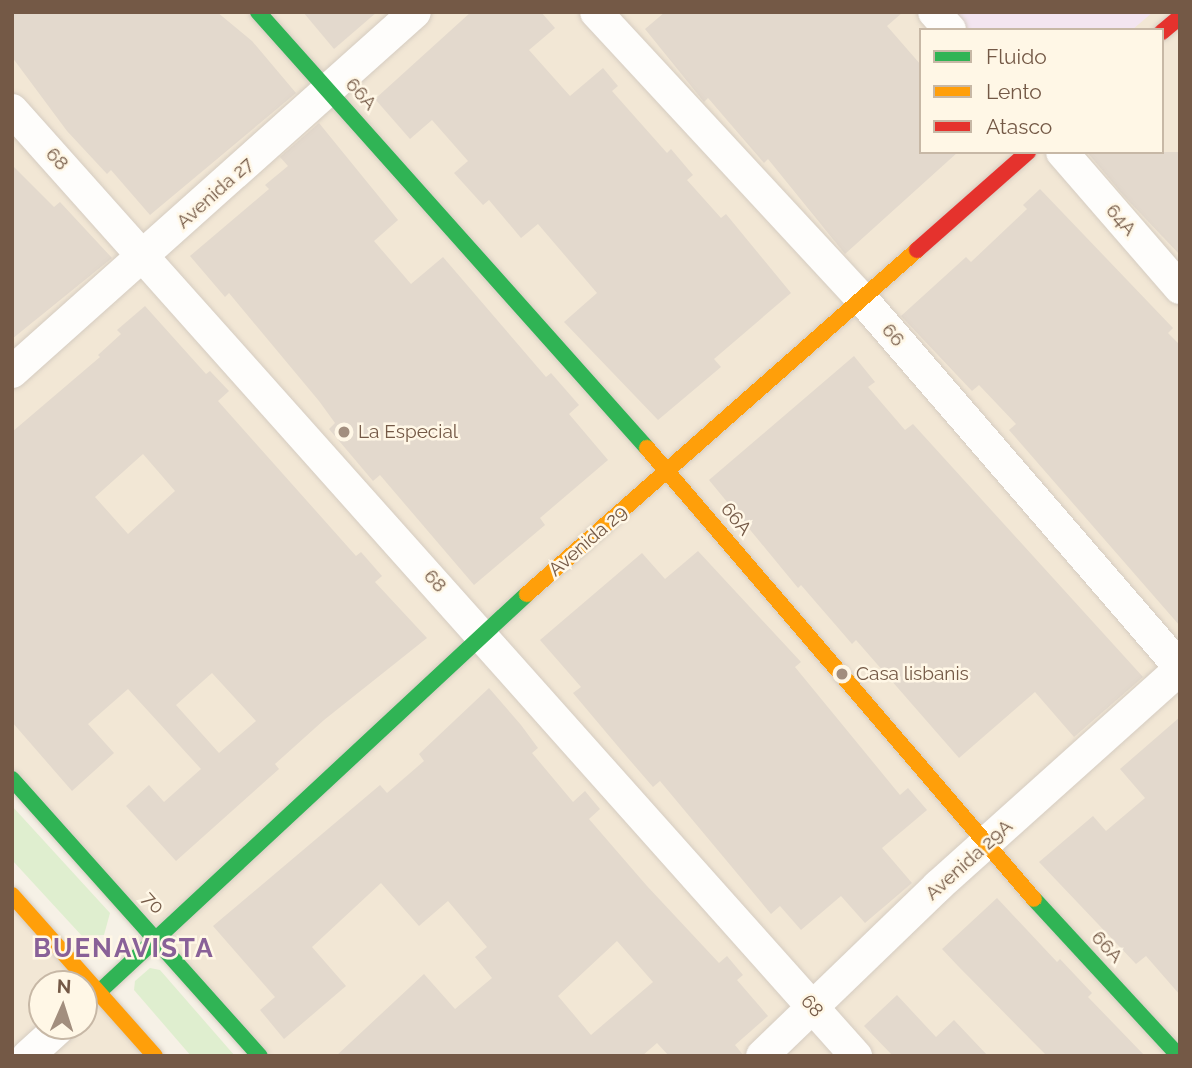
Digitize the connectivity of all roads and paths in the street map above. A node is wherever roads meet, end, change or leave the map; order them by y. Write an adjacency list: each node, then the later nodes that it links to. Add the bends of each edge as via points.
1 (258, 12): 8 (street, 66A)
2 (415, 12): 8 (street, Avenida 27)
3 (596, 12): 14 (street, 66)
4 (934, 12): 6 (street)
5 (1180, 16): 7 (street)
6 (948, 28)
7 (1164, 30)
8 (330, 91): 12 (street, Avenida 27); 16 (street, 66A)
9 (12, 110): 12 (street, 68)
10 (1026, 154): 14 (street, Avenida 29)
11 (1064, 154): 13 (street, 64A)
12 (146, 255): 15 (street, Avenida 27); 17 (street, 68)
13 (1180, 288)
14 (862, 299): 16 (street, Avenida 29); 18 (street, 66)
15 (12, 372)
16 (667, 471): 17 (street, Avenida 29); 20 (street, 66A)
17 (482, 634): 22 (street, Avenida 29); 26 (street, 68)
18 (1180, 668): 20 (street, Avenida 29A)
19 (12, 779): 22 (street, 70)
20 (986, 846): 26 (street, Avenida 29A); 33 (street, 66A)
21 (12, 895): 23 (street)
22 (158, 940): 24 (street, Avenida 29); 30 (street, 70)
23 (70, 970)
24 (98, 992)
25 (98, 1004): 29 (street)
26 (813, 1007): 31 (street, Avenida 29A); 32 (street, 68)
27 (45, 1040): 28 (street)
28 (27, 1056)
29 (155, 1056)
30 (260, 1056)
31 (762, 1056)
32 (856, 1056)
33 (1179, 1056)

